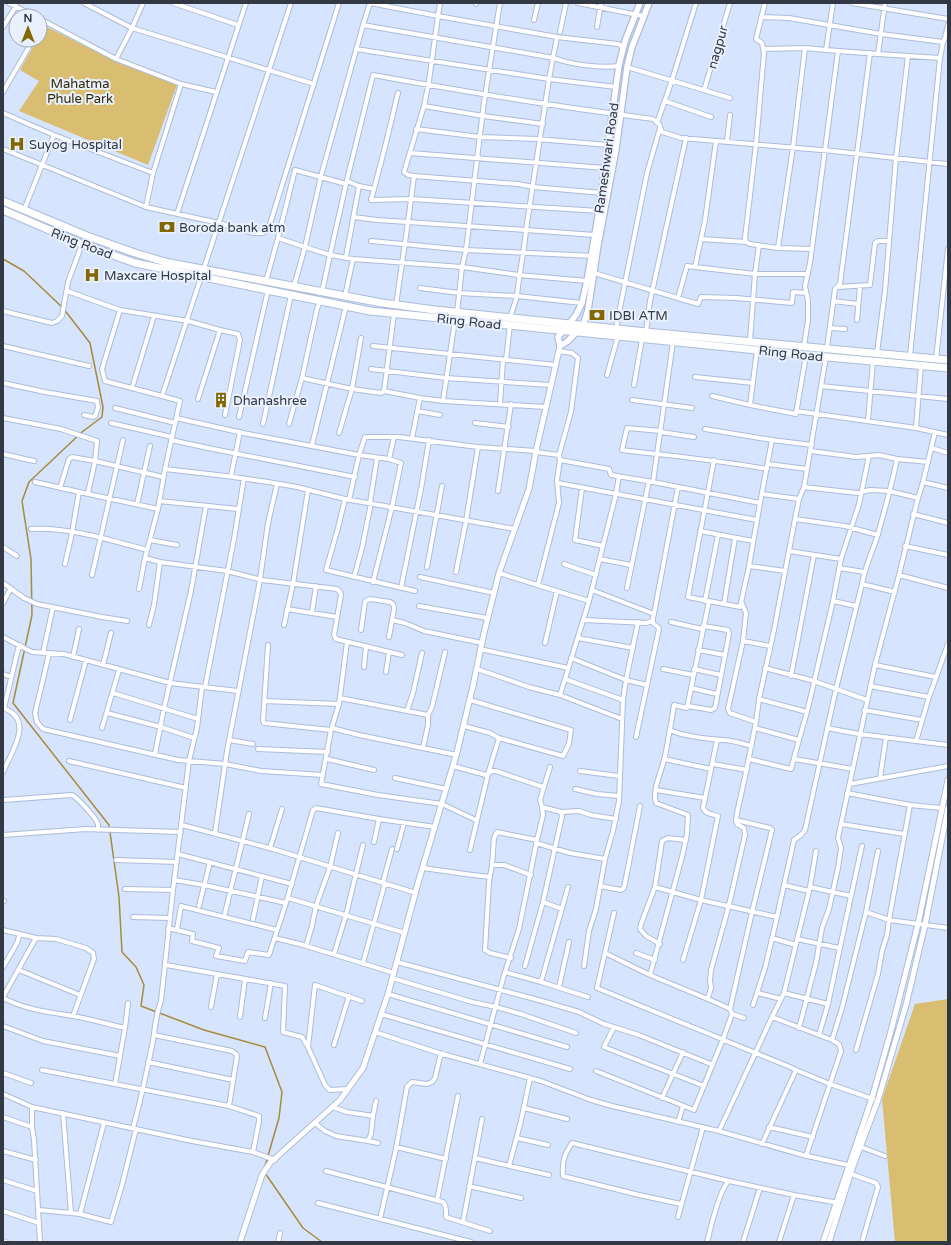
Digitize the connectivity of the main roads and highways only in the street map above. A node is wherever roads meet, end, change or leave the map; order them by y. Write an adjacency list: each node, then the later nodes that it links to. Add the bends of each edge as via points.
1 (640, 3): 3 (main road, Rameshwari Road, via 623,47 619,66 605,168)
2 (648, 3): 3 (main road, via 627,67 621,115)
3 (605, 193): 6 (main road); 6 (main road, Rameshwari Road, via 599,211)
4 (3, 201): 7 (highway, Ring Road, via 87,236)
5 (3, 210): 7 (highway, Ring Road, via 82,244 135,263)
6 (594, 256): 9 (main road, Rameshwari Road, via 582,303); 10 (main road, via 594,274)
7 (203, 274): 8 (highway, Ring Road, via 266,281 396,305); 8 (highway, Ring Road, via 370,311 455,320)
8 (510, 322): 9 (highway, Ring Road); 11 (highway, Ring Road)
9 (570, 323): 10 (highway, Ring Road); 11 (main road, Rameshwari Road)
10 (583, 325): 12 (main road); 13 (highway, Ring Road)
11 (564, 331): 12 (highway, Ring Road); 12 (main road, via 558,338 560,349)
12 (576, 332): 14 (highway, Ring Road)
13 (948, 360)
14 (948, 368)

